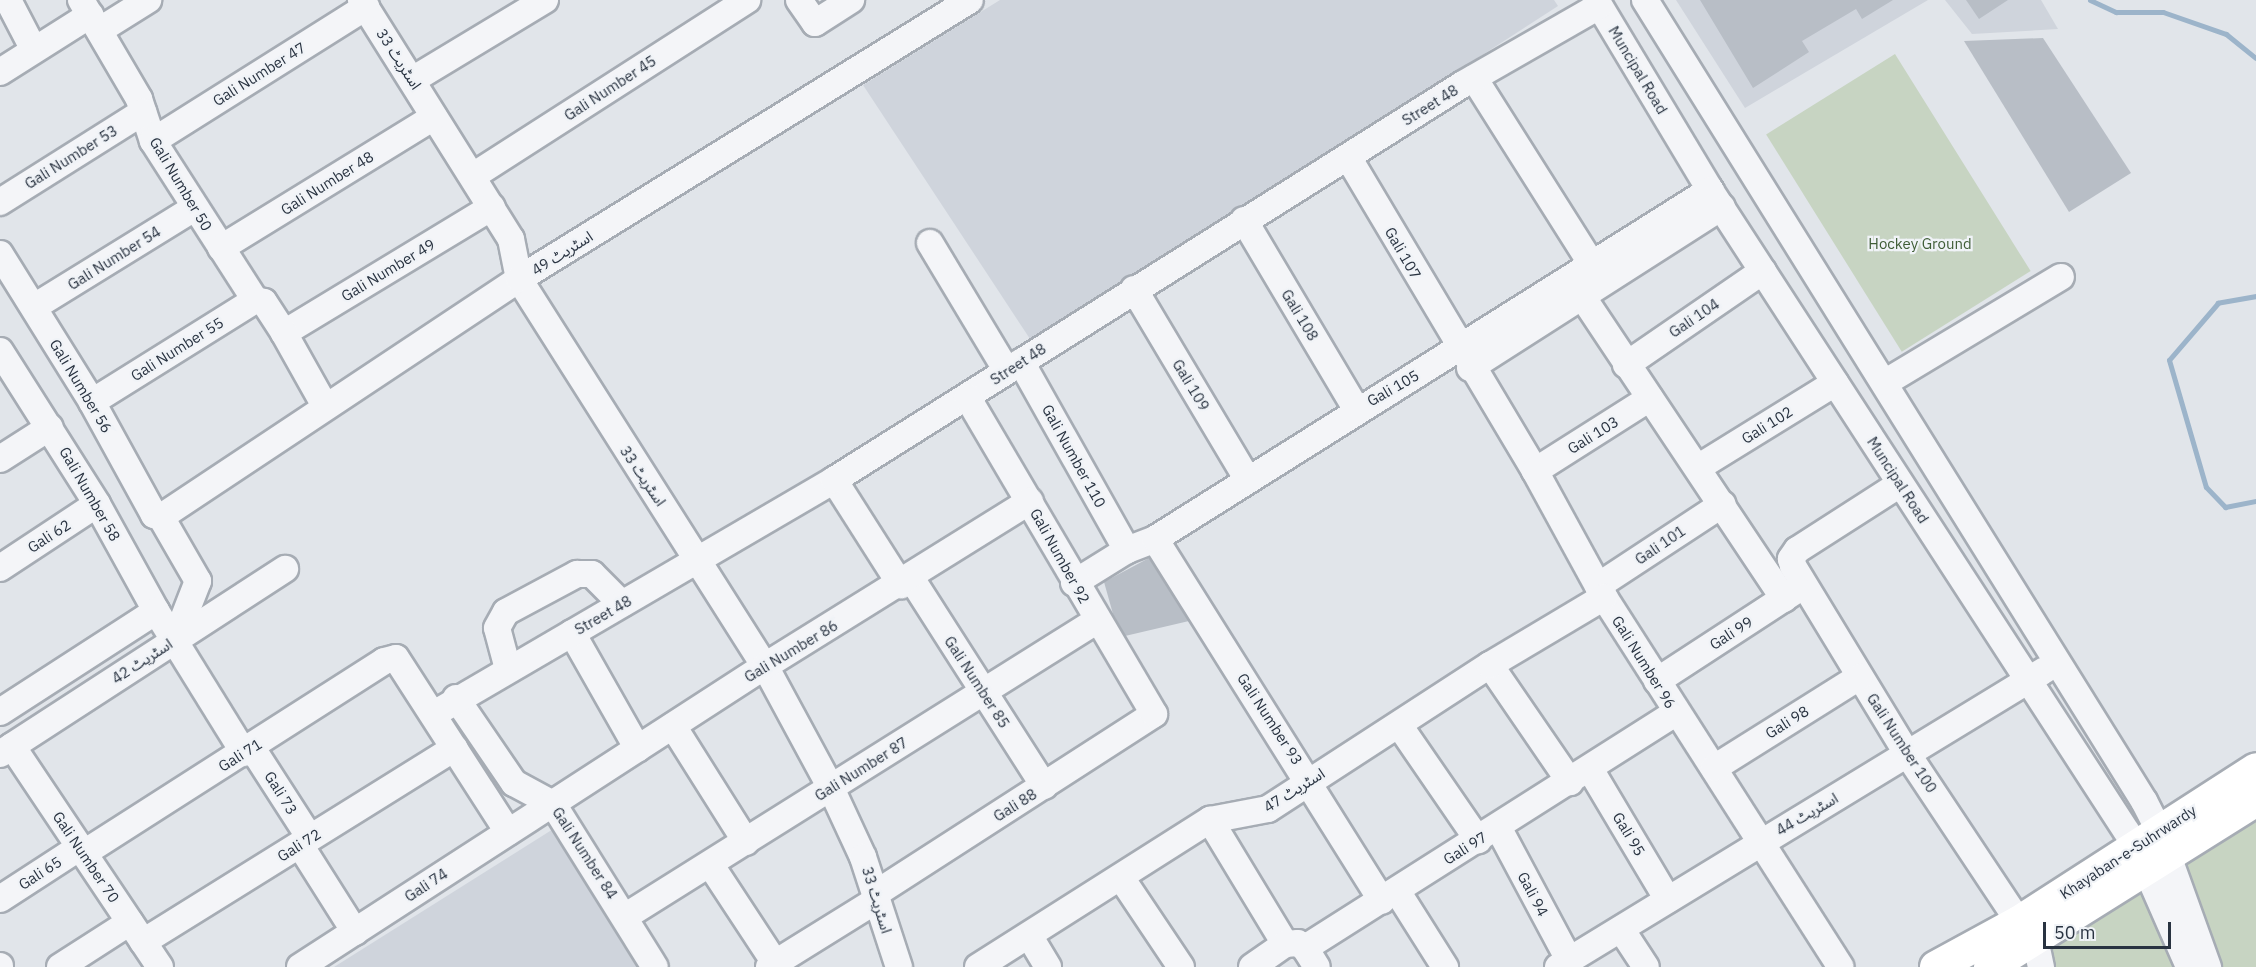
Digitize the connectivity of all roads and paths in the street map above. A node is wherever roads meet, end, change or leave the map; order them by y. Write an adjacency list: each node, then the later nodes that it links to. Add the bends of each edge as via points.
1 (8, 0): 12 (street)
2 (148, 0): 11 (street)
3 (545, 0): 15 (street)
4 (747, 0): 20 (street, Gali Number 45)
5 (799, 0): 6 (street, via 815,23)
6 (851, 0)
7 (970, 0): 32 (street, اسٹریٹ 49)
8 (1645, 0): 42 (street, Muncipal Road)
9 (1597, 3): 14 (street, Street 48); 21 (street, Muncipal Road)
10 (363, 4): 15 (street, اسٹریٹ 33); 18 (street, Gali Number 47)
11 (90, 15): 12 (street); 16 (street, Gali Number 50)
12 (34, 50): 13 (street)
13 (0, 72)
14 (1474, 78): 19 (street, Street 48); 29 (street)
15 (414, 79): 17 (street, اسٹریٹ 33)
16 (143, 112): 18 (street, Gali Number 50); 22 (street, Gali Number 53)
17 (434, 117): 20 (street, اسٹریٹ 33); 27 (street, Gali Number 48)
18 (153, 141): 24 (street, Gali Number 50)
19 (1348, 157): 25 (street, Street 48); 39 (street, Gali 107)
20 (473, 176): 23 (street, اسٹریٹ 33)
21 (1716, 199): 29 (street, Gali 105); 30 (street, Muncipal Road); 34 (street)
22 (0, 202)
23 (492, 207): 32 (street, اسٹریٹ 33, via 511,239); 37 (street, Gali Number 49)
24 (194, 208): 27 (street, Gali Number 50); 36 (street, Gali Number 54)
25 (1244, 220): 33 (street, Street 48); 48 (street, Gali 108)
26 (930, 243): 41 (street, Gali Number 110)
27 (221, 248): 35 (street, Gali Number 50)
28 (0, 254): 36 (street, Gali Number 56)
29 (1592, 265): 39 (street, Gali 105)
30 (1763, 272): 40 (street, Gali 104); 43 (street, Muncipal Road)
31 (2061, 277): 42 (street)
32 (519, 279): 47 (street, اسٹریٹ 49); 62 (street, اسٹریٹ 33)
33 (1134, 289): 41 (street, Street 48); 54 (street, Gali 109)
34 (1582, 296): 39 (street); 40 (street, Gali Number 100)
35 (259, 301): 37 (street, Gali Number 50); 46 (street, Gali Number 55)
36 (33, 307): 46 (street, Gali Number 56)
37 (284, 333): 47 (street, Gali Number 50)
38 (0, 351): 49 (street, Gali Number 58)
39 (1464, 358): 48 (street, Gali 105); 52 (street, Gali Number 96)
40 (1626, 365): 45 (street, Gali Number 100)
41 (1014, 366): 44 (street, Street 48); 61 (street, Gali Number 110)
42 (1886, 382): 74 (street, Muncipal Road)
43 (1834, 383): 51 (street, Gali 102); 55 (street, Muncipal Road)
44 (968, 397): 53 (street, Street 48); 56 (street, Gali Number 92)
45 (1650, 398): 51 (street, Gali Number 100); 52 (street, Gali 103)
46 (92, 402): 59 (street, Gali Number 56, via 154,515)
47 (325, 406): 59 (street, اسٹریٹ 49)
48 (1356, 409): 54 (street, Gali 105)
49 (50, 427): 50 (street); 57 (street, Gali Number 58)
50 (0, 459)
51 (1699, 467): 58 (street, Gali Number 100)
52 (1535, 471): 67 (street, Gali Number 96)
53 (834, 480): 62 (street, Street 48); 65 (street, Gali Number 85)
54 (1248, 480): 60 (street, Gali 105)
55 (1900, 484): 68 (street, Gali Number 100, via 1797,550 1791,559); 79 (street, Muncipal Road)
56 (1030, 501): 65 (street, Gali Number 86); 66 (street, Gali Number 92)
57 (98, 504): 63 (street, Gali 62); 70 (street, Gali Number 58)
58 (1722, 504): 67 (street, Gali 101); 68 (street, Gali Number 100)
59 (161, 517): 73 (street, Gali Number 56, via 198,581)
60 (1155, 539): 61 (street, Gali 105); 97 (street, Gali Number 93)
61 (1127, 550): 66 (street, Gali 105)
62 (699, 560): 69 (street, Street 48); 76 (street, اسٹریٹ 33)
63 (0, 568)
64 (285, 569): 73 (street, اسٹریٹ 42)
65 (906, 581): 76 (street, Gali Number 86); 81 (street, Gali Number 85)
66 (1074, 583): 71 (street, Gali Number 92)
67 (1601, 592): 75 (street, اسٹریٹ 47); 80 (street, Gali Number 96)
68 (1794, 592): 78 (street, Gali Number 100); 80 (street, Gali 99)
69 (622, 604): 72 (street, Street 48); 77 (street, via 592,574 577,574 506,612 497,628)
70 (156, 611): 73 (street, Gali Number 58); 83 (street)
71 (1096, 621): 81 (street, Gali Number 87); 86 (street, Gali Number 92)
72 (572, 633): 77 (street, Street 48); 90 (street)
73 (175, 640): 91 (street, اسٹریٹ 42); 92 (street, Gali 73)
74 (2058, 662): 79 (street, اسٹریٹ 44); 109 (street, Muncipal Road)
75 (1490, 665): 87 (street, اسٹریٹ 47); 96 (street, Gali 95)
76 (765, 666): 88 (street, Gali Number 86); 99 (street, اسٹریٹ 33)
77 (508, 669): 82 (street, Street 48)
78 (1859, 676): 93 (street, Gali Number 100); 94 (street, Gali 98)
79 (2030, 680): 93 (street, اسٹریٹ 44); 109 (street, Muncipal Road)
80 (1657, 681): 84 (street, Gali Number 96)
81 (983, 692): 98 (street, Gali Number 85); 99 (street, Gali Number 87)
82 (456, 698): 85 (street, Street 48); 101 (street, Gali Number 84, via 514,783)
83 (0, 712)
84 (1676, 713): 94 (street, Gali Number 96); 96 (street, Gali 97)
85 (434, 714): 89 (street); 92 (street, Gali 71, via 396,658 384,661)
86 (1154, 714): 98 (street, Gali 88)
87 (1399, 725): 97 (street, اسٹریٹ 47); 104 (street, Gali 94)
88 (673, 726): 90 (street, Gali Number 86); 106 (street)
89 (455, 748): 103 (street); 105 (street, Gali 72)
90 (638, 748): 101 (street, Gali Number 86)
91 (4, 750): 108 (street, Gali Number 70)
92 (248, 750): 105 (street, Gali 73); 108 (street, Gali 71)
93 (1908, 755): 107 (street, اسٹریٹ 44); 121 (street, Gali Number 100)
94 (1714, 768): 107 (street, Gali Number 96)
95 (2256, 769): 109 (main road, Khayaban-e-Suhrwardy)
96 (1580, 775): 104 (street, Gali 97); 115 (street, Gali 95)
97 (1309, 780): 102 (street, اسٹریٹ 47, via 1268,809); 112 (street, Gali Number 93)
98 (1044, 786): 113 (street, Gali 88)
99 (831, 788): 106 (street, Gali Number 87); 113 (street, اسٹریٹ 33, via 863,857)
100 (2256, 800): 109 (main road, Khayaban-e-Suhrwardy)
101 (553, 804): 103 (street, Gali 74); 116 (street, Gali Number 84)
102 (1210, 820): 111 (street, اسٹریٹ 47); 122 (street)
103 (508, 832): 119 (street, Gali 74)
104 (1488, 834): 112 (street, Gali 97); 123 (street, Gali 94)
105 (305, 841): 118 (street, Gali 72); 119 (street, Gali 73)
106 (746, 842): 110 (street, Gali Number 87)
107 (1760, 842): 115 (street, اسٹریٹ 44); 136 (street, Gali Number 96)
108 (82, 850): 114 (street, Gali 65); 118 (street, Gali Number 70)
109 (2153, 850): 121 (main road, Khayaban-e-Suhrwardy); 139 (street, Muncipal Road); 140 (street, Muncipal Road)
110 (710, 864): 116 (street, Gali Number 87); 124 (street)
111 (1122, 879): 120 (street, اسٹریٹ 47); 132 (street)
112 (1389, 896): 122 (street, Gali 97); 134 (street, Gali Number 93)
113 (875, 897): 124 (street, Gali 88); 129 (street, اسٹریٹ 33)
114 (0, 899)
115 (1668, 900): 117 (street, اسٹریٹ 44)
116 (626, 916): 128 (street, Gali Number 84)
117 (1621, 929): 123 (street, اسٹریٹ 44); 135 (street)
118 (137, 932): 125 (street, Gali 72); 126 (street, Gali Number 70)
119 (355, 932): 127 (street, Gali 74)
120 (1029, 937): 130 (street, اسٹریٹ 47); 131 (street)
121 (2032, 943): 137 (main road, Khayaban-e-Suhrwardy); 138 (main road, Khayaban-e-Suhrwardy)
122 (1302, 953): 133 (street, Gali 97)
123 (1564, 964)
124 (772, 965)
125 (60, 967)
126 (160, 967)
127 (300, 967)
128 (655, 967)
129 (899, 967)
130 (978, 967)
131 (1048, 967)
132 (1181, 967)
133 (1252, 967)
134 (1445, 967)
135 (1646, 967)
136 (1841, 967)
137 (1936, 967)
138 (1990, 967)
139 (2189, 967)
140 (2208, 967)

